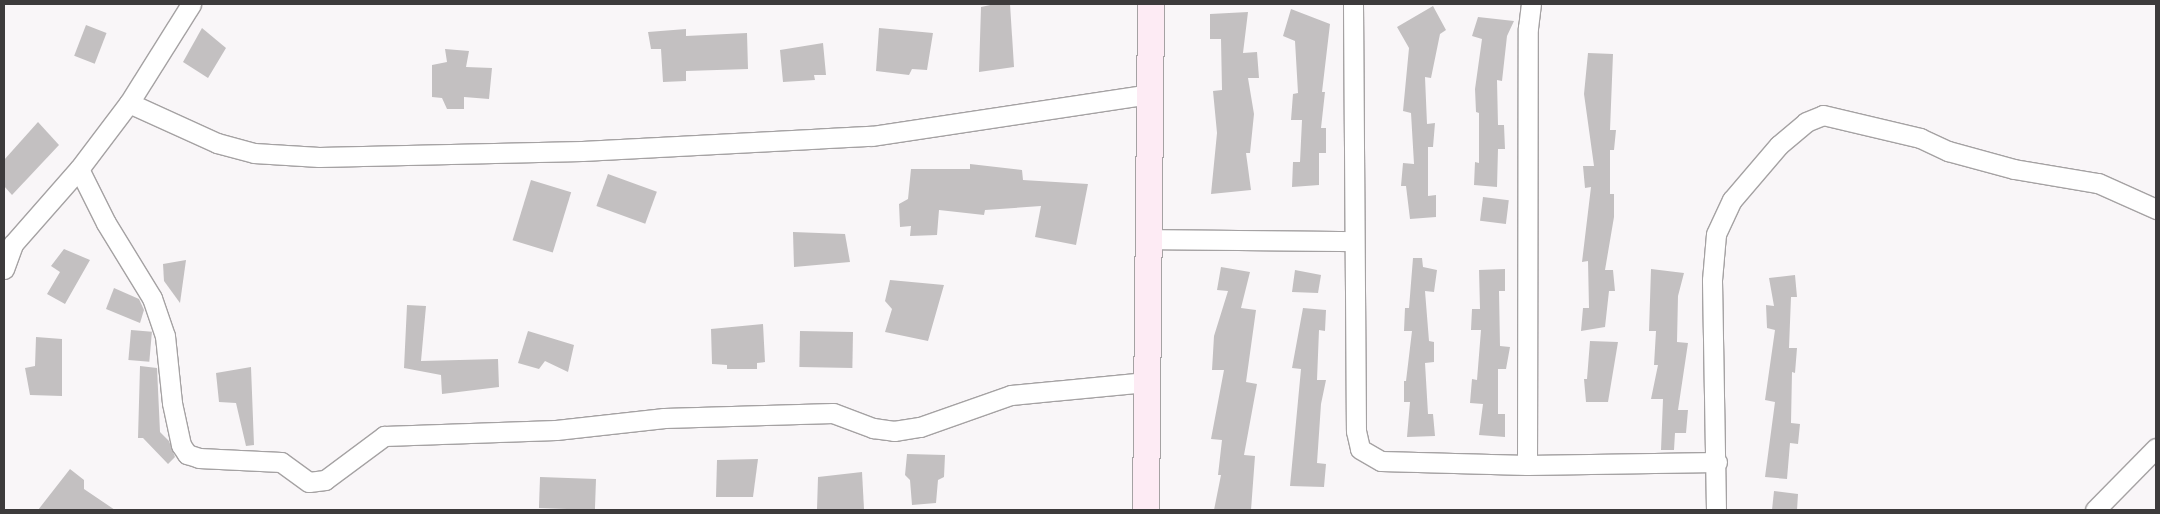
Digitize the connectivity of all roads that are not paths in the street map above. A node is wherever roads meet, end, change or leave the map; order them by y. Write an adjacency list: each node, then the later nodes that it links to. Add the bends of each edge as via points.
1 (191, 4): 6 (street)
2 (1151, 4): 5 (street)
3 (1353, 4): 10 (street)
4 (1531, 4): 15 (street, via 1528,28)
5 (1150, 94): 6 (street, via 872,136 582,151 319,157 254,154 217,143); 9 (street)
6 (129, 103): 7 (street)
7 (78, 169): 11 (street, via 13,244); 12 (street, via 106,223 152,298 165,336 172,403 182,445 188,454 199,458 280,462 310,482 325,480 384,436 556,430 664,418 832,413 873,428 894,431 920,427 1011,395)
8 (2156, 208): 14 (street, via 2098,183 2014,169 1948,151 1920,138 1823,115 1806,122 1779,145 1732,200 1716,234 1712,280)
9 (1147, 239): 10 (street); 12 (street)
10 (1354, 241): 15 (street, via 1356,431 1360,449 1381,461)
11 (4, 269)
12 (1146, 382): 16 (street)
13 (2156, 448): 18 (street)
14 (1717, 462): 15 (street); 17 (street)
15 (1527, 465)
16 (1146, 510)
17 (1716, 510)
18 (2095, 510)

